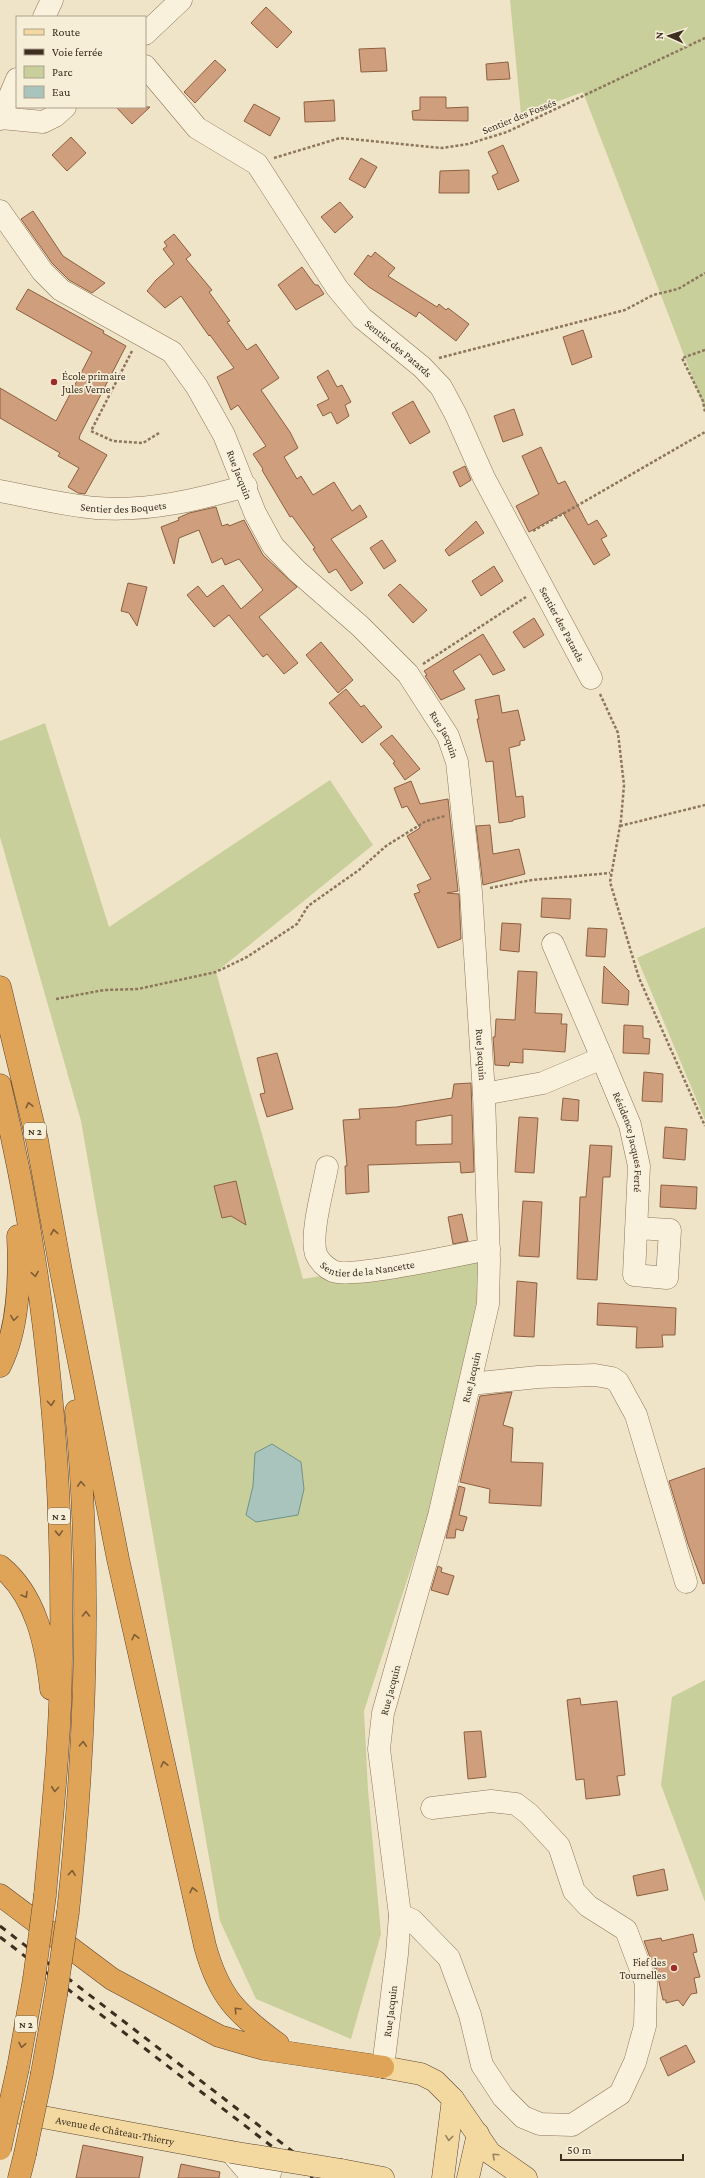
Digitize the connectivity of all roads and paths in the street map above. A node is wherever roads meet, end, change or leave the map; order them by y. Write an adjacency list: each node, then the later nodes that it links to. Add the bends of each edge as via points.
1 (52, 0): 3 (street)
2 (181, 0): 4 (street)
3 (44, 16)
4 (146, 33)
5 (705, 38): 10 (path, Sentier des Fossés, via 514,128 468,144 442,148 340,138)
6 (146, 67): 10 (street, Sentier des Patards, via 197,128)
7 (16, 81): 9 (street)
8 (64, 108): 9 (street, via 44,122)
9 (0, 118)
10 (257, 164): 15 (street, Sentier des Patards, via 336,288 362,318)
11 (0, 211): 13 (street, Rue Jacquin, via 42,271 61,290)
12 (705, 273): 15 (path, via 678,289 653,295 625,310 443,356)
13 (141, 335): 18 (path, via 91,431 113,441 143,443); 19 (street, Rue Jacquin, via 172,352 198,387 224,435)
14 (705, 350): 16 (path, via 682,358 703,401)
15 (422, 367): 21 (street, Sentier des Patards, via 441,387)
16 (705, 412)
17 (705, 432): 21 (path)
18 (159, 433)
19 (246, 486): 20 (street, Sentier des Boquets, via 196,501 158,506 97,508); 23 (street, Rue Jacquin, via 255,513 274,546 297,571 360,626)
20 (0, 491)
21 (516, 540): 22 (street, Sentier des Patards)
22 (542, 586): 23 (path); 24 (street, Sentier des Patards)
23 (408, 674): 26 (street, Rue Jacquin, via 448,736 457,762)
24 (591, 678): 27 (path, via 610,711 618,732 624,785)
25 (705, 805): 27 (path)
26 (464, 811): 29 (street, Rue Jacquin); 32 (path, via 426,821 386,846 308,906 297,924 247,957 216,972 138,989 76,994)
27 (620, 826): 28 (path)
28 (610, 873): 29 (path, via 532,880); 36 (path, via 610,882 639,978)
29 (471, 892): 35 (street, Rue Jacquin)
30 (553, 944): 33 (street, Résidence Jacques Ferté)
31 (0, 987): 41 (highway, N 2, one-way to 31, via 37,1140)
32 (56, 999)
33 (602, 1058): 35 (street, via 543,1083); 39 (street, Résidence Jacques Ferté, via 630,1125 639,1166)
34 (0, 1085): 37 (highway, N 2)
35 (484, 1094): 40 (street, Rue Jacquin)
36 (705, 1126)
37 (12, 1140): 42 (highway, one-way to 42, via 17,1205 18,1278 9,1344); 46 (highway, N 2, one-way to 46, via 43,1331 56,1470 62,1658)
38 (327, 1167): 40 (street, Sentier de la Nancette, via 314,1234 314,1248 322,1264 333,1272 360,1272)
39 (636, 1228)
40 (489, 1249): 43 (street, Rue Jacquin, via 488,1304)
41 (61, 1271): 51 (highway, one-way to 41, via 238,2013 221,1990 210,1966 120,1566); 60 (highway, N 2, one-way to 41, bridge, via 56,1996 68,1912 83,1742 86,1613 77,1425)
42 (0, 1366)
43 (470, 1384): 45 (street, via 538,1377 595,1375 612,1378 618,1382 636,1415); 50 (street, Rue Jacquin, via 439,1516 383,1713 379,1749)
44 (0, 1566): 46 (highway, one-way to 46, via 28,1598 39,1627 51,1685)
45 (686, 1582)
46 (58, 1757): 57 (highway, N 2, one-way to 57, bridge, via 34,1979)
47 (432, 1808): 50 (street, via 491,1801 516,1804 559,1846 574,1891 588,1906 626,1930 646,1983 644,2026 635,2062 620,2094 572,2125 540,2124 523,2117 503,2097 482,2065 470,2015 449,1958 412,1920)
48 (0, 1882): 51 (highway, via 107,1963 168,2002 213,2022)
49 (0, 1895): 52 (highway, via 112,1979 219,2036 264,2049)
50 (400, 1915): 53 (street, Rue Jacquin, via 398,1954)
51 (278, 2044): 52 (highway)
52 (308, 2055): 53 (highway)
53 (383, 2067): 54 (main road, via 421,2074 435,2081)
54 (453, 2099): 56 (main road); 63 (main road, one-way to 63)
55 (0, 2109): 58 (main road, Avenue de Château-Thierry)
56 (478, 2134): 64 (main road); 65 (main road, one-way to 56, via 490,2153)
57 (0, 2149)
58 (231, 2152): 59 (main road, Avenue de Château-Thierry, bridge); 61 (street)
59 (272, 2169): 62 (main road, Avenue de Château-Thierry, bridge, via 341,2170)
60 (19, 2178)
61 (253, 2178)
62 (382, 2178)
63 (442, 2178)
64 (468, 2178)
65 (526, 2178)

